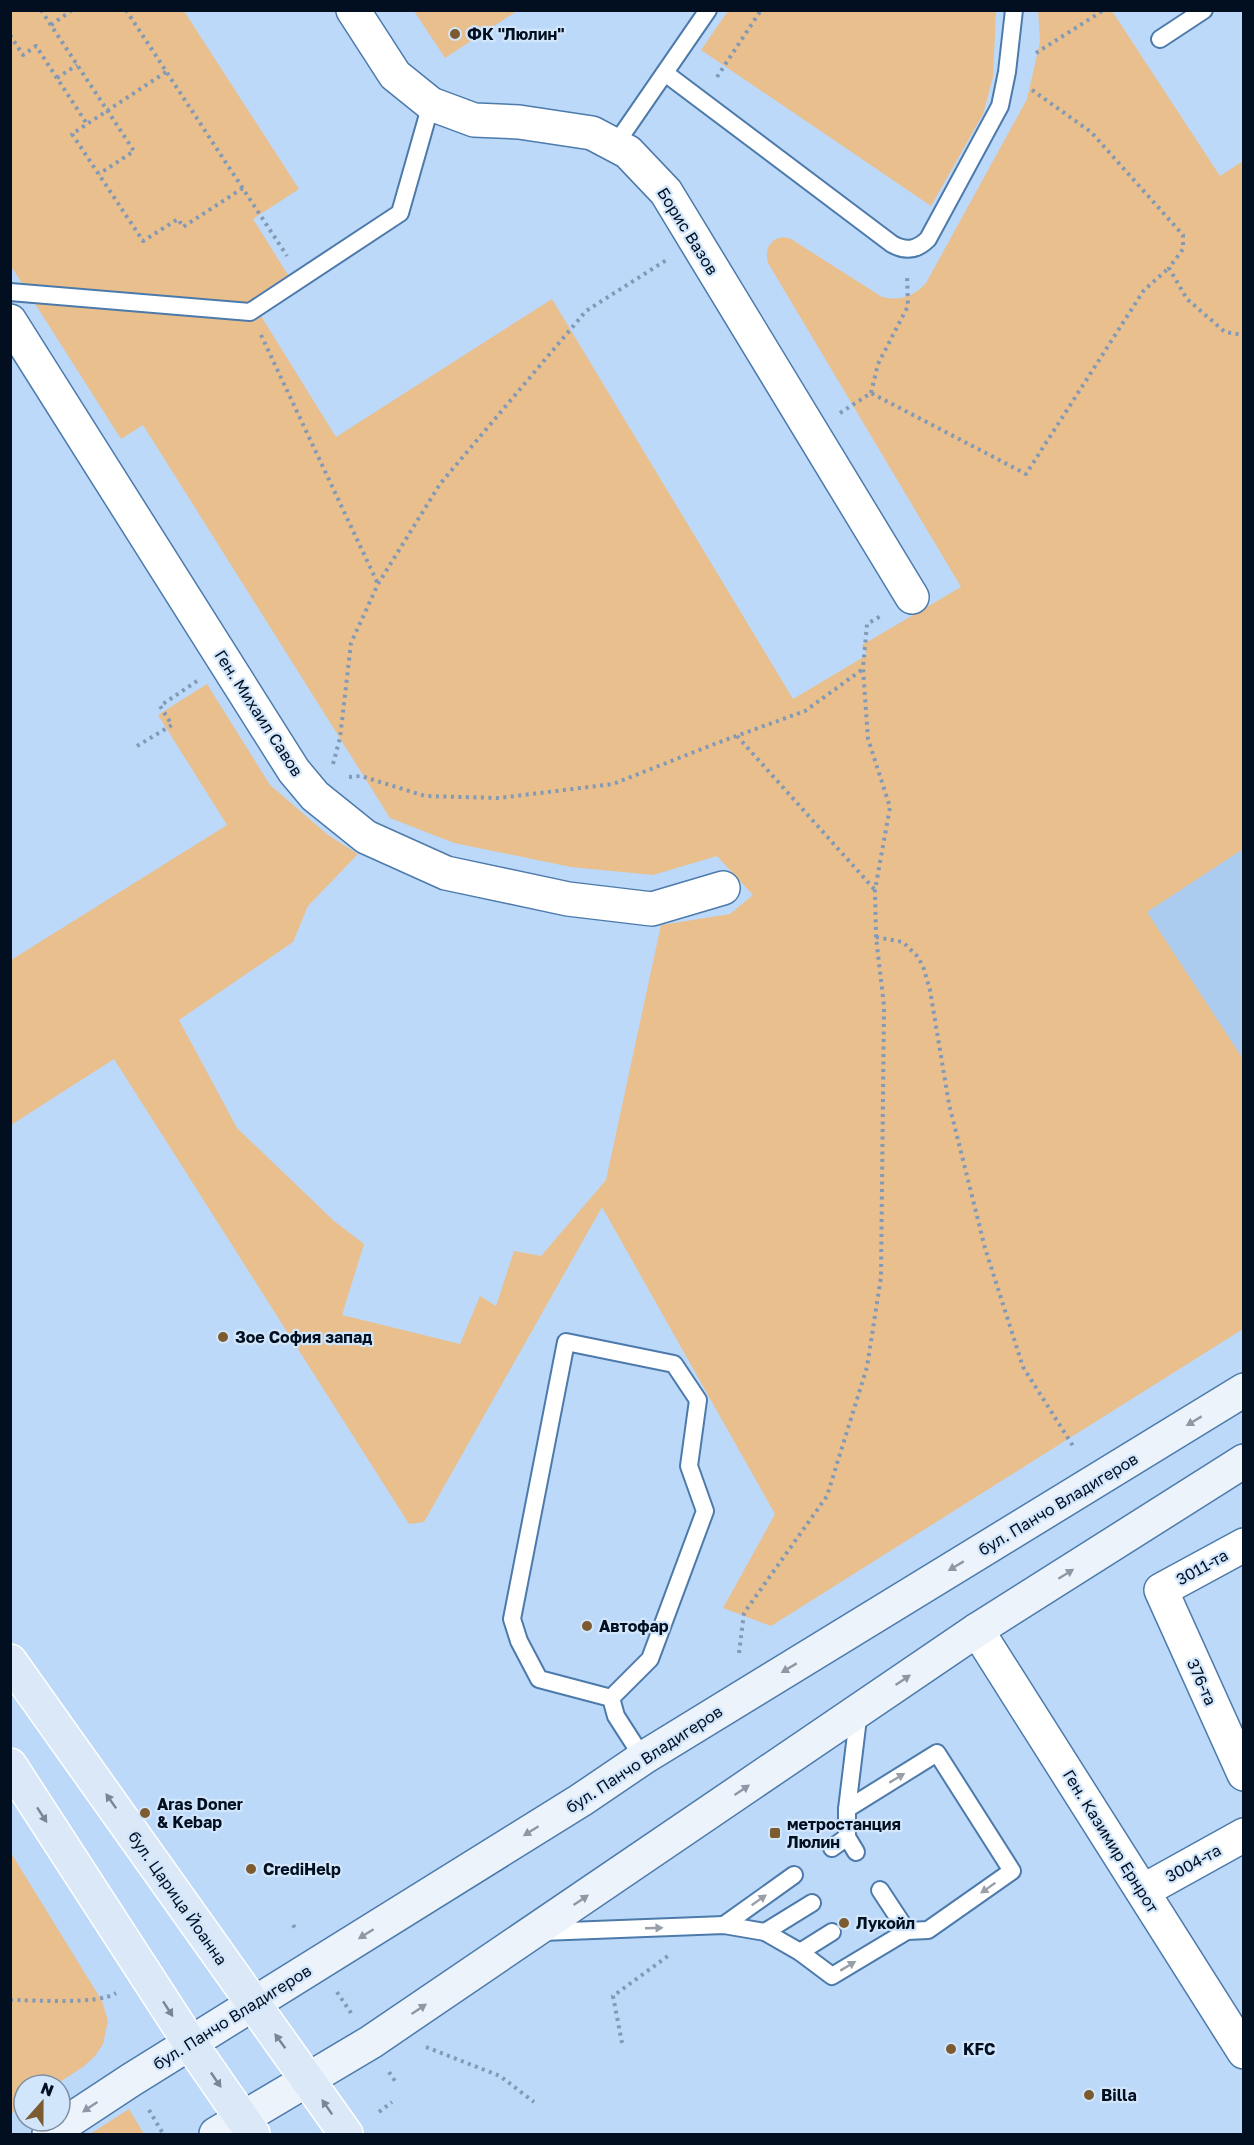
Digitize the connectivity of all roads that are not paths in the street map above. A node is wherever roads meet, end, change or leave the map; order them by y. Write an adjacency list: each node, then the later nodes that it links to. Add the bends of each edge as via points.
1 (353, 10): 7 (street, Борис Вазов, via 395,75)
2 (708, 10): 6 (lane)
3 (1014, 10): 6 (lane, via 1000,106 928,239 907,250 892,244)
4 (1204, 10): 5 (lane)
5 (1160, 39)
6 (665, 73): 8 (lane)
7 (431, 104): 8 (street, Борис Вазов, via 474,120 592,133); 9 (lane, via 400,213 250,312)
8 (615, 145): 11 (street, Борис Вазов, via 628,152 666,192)
9 (10, 292)
10 (10, 321): 12 (street, Ген. Михаил Савов, via 294,771 322,786 366,837 446,873 568,898 652,909)
11 (912, 597)
12 (723, 888)
13 (1244, 1390): 21 (main road, бул. Панчо Владигеров, one-way to 21)
14 (1244, 1461): 17 (main road, one-way to 14)
15 (1244, 1545): 16 (street, 3011-та)
16 (1161, 1590): 23 (street, 376-та)
17 (977, 1630): 20 (main road, one-way to 17); 30 (street, Ген. Казимир Ернрот)
18 (10, 1661): 39 (main road, бул. Царица Йоанна, one-way to 18)
19 (611, 1698): 19 (lane, via 650,1659 705,1511 689,1466 698,1400 674,1364 566,1342 512,1620 539,1679); 21 (lane, via 616,1716)
20 (859, 1710): 24 (lane); 37 (main road, one-way to 20)
21 (643, 1758): 39 (main road, бул. Панчо Владигеров, one-way to 39)
22 (10, 1765): 40 (main road, one-way to 40)
23 (1244, 1774)
24 (847, 1809): 26 (lane); 34 (lane, one-way to 34, via 937,1754 1012,1871 928,1930)
25 (1244, 1835): 30 (street, 3004-та)
26 (847, 1837): 27 (lane); 28 (lane)
27 (832, 1848)
28 (856, 1852)
29 (794, 1875): 33 (lane, one-way to 29)
30 (1143, 1891): 41 (street, Ген. Казимир Ернрот)
31 (881, 1897): 34 (lane)
32 (812, 1903): 35 (lane)
33 (724, 1925): 35 (lane); 37 (lane, one-way to 33)
34 (907, 1931): 38 (lane, one-way to 34, via 832,1976)
35 (765, 1932): 38 (lane)
36 (832, 1932): 38 (lane)
37 (532, 1933): 42 (main road, one-way to 37, via 371,2042)
38 (800, 1952)
39 (252, 2004): 40 (main road, бул. Панчо Владигеров); 42 (main road, бул. Царица Йоанна, one-way to 39)
40 (190, 2043): 43 (main road, one-way to 43); 44 (main road, бул. Панчо Владигеров, one-way to 44)
41 (1244, 2052)
42 (308, 2079): 43 (main road); 45 (main road, бул. Царица Йоанна, one-way to 42)
43 (237, 2129)
44 (49, 2134)
45 (346, 2134)

